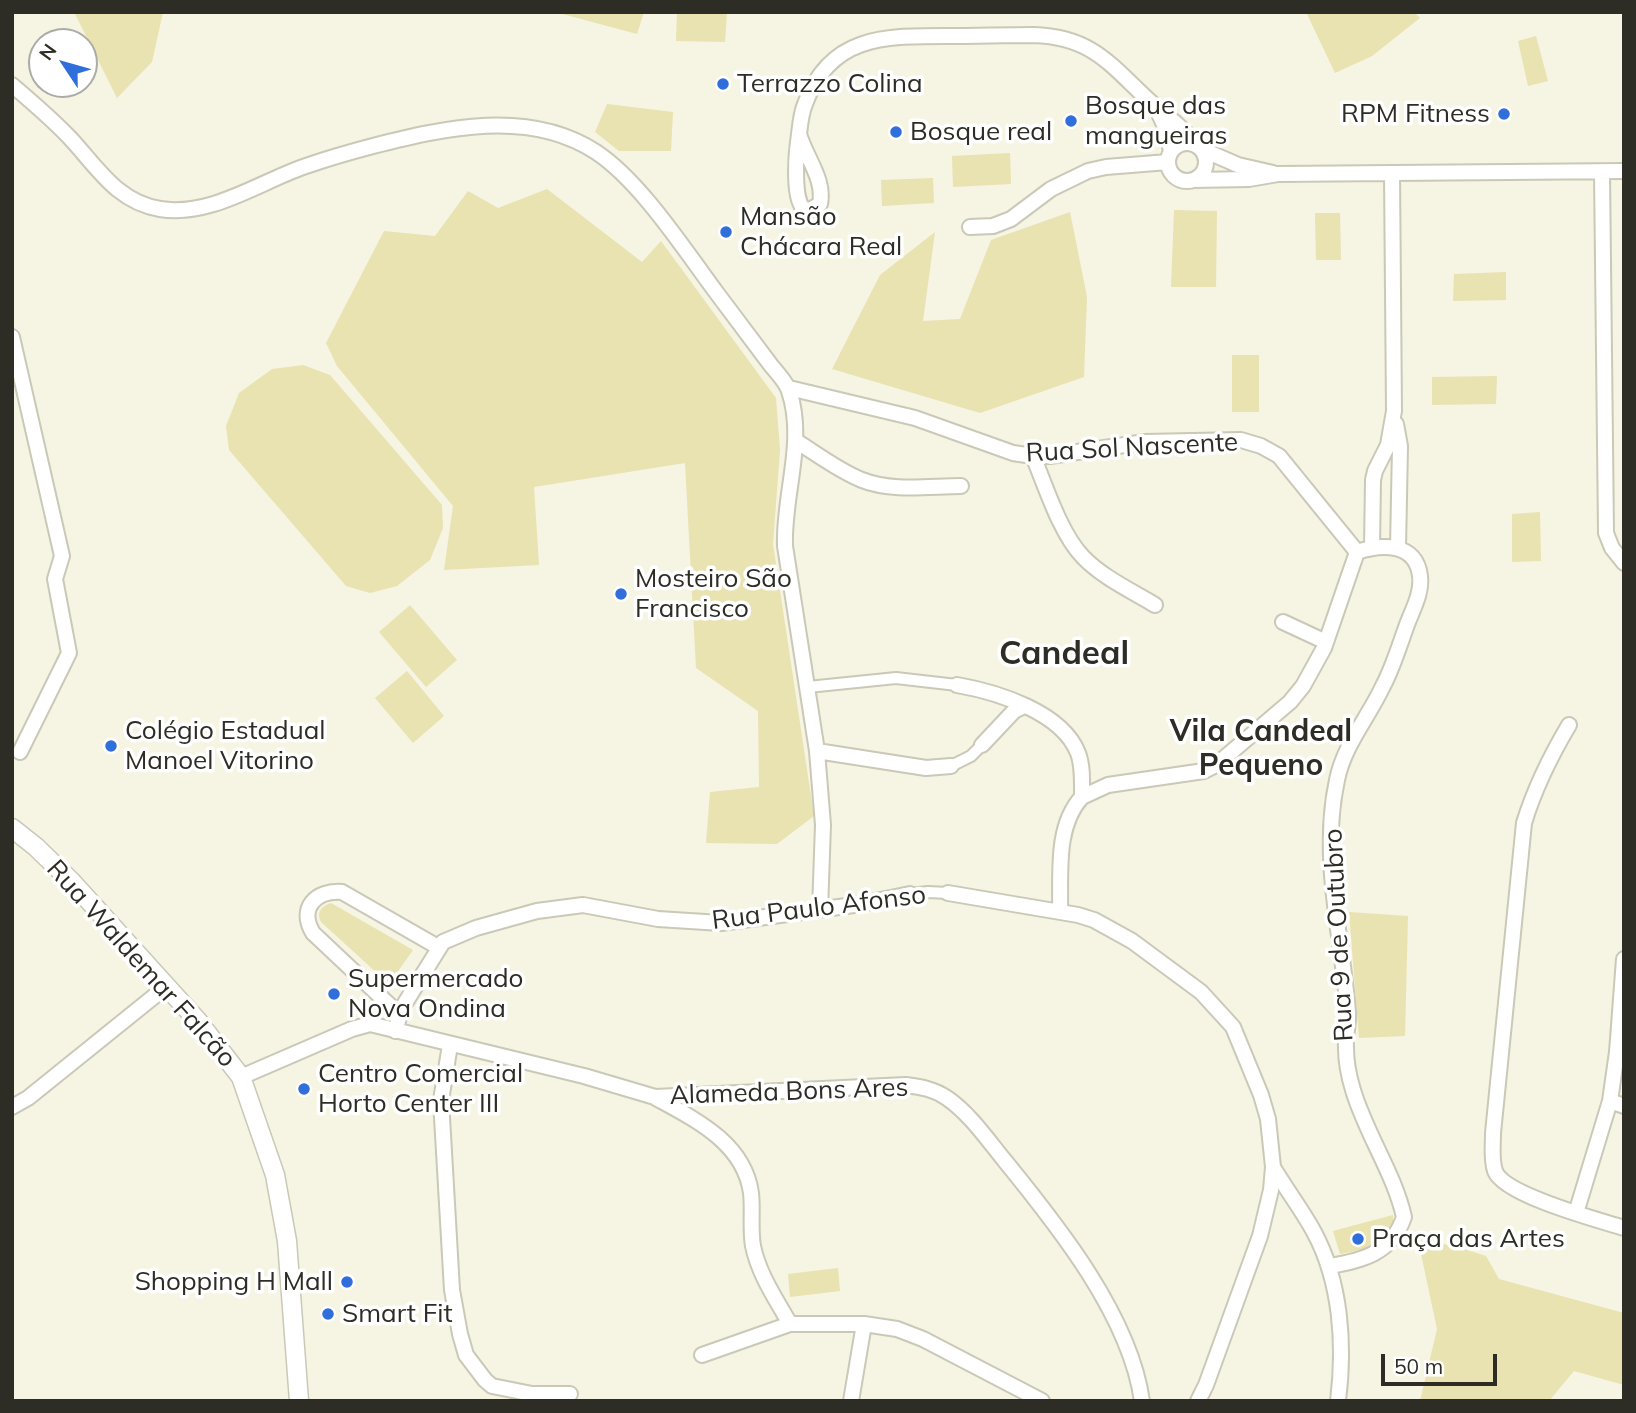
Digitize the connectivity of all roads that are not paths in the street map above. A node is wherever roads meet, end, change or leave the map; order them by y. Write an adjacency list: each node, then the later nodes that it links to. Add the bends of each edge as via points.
1 (12, 85): 15 (street, via 52,119 114,188 127,198 159,209 197,209 304,167 444,129 521,127 561,136 596,152 640,195)
2 (1155, 106): 3 (street, via 1111,63 1075,41 1034,35 900,36 874,39 839,57 812,89); 4 (street, via 1181,125); 5 (street, via 1166,129)
3 (799, 134): 6 (street); 8 (street)
4 (1200, 148): 5 (street, via 1184,143); 11 (street, via 1238,165); 12 (street, via 1206,163)
5 (1169, 157): 12 (street, via 1173,175); 13 (street, via 1088,171 1010,219 993,226)
6 (814, 170): 8 (street); 8 (street, via 821,198 810,211 798,201)
7 (1624, 171): 9 (street)
8 (797, 172)
9 (1602, 172): 10 (street); 23 (street, via 1606,533)
10 (1392, 173): 11 (street); 16 (street)
11 (1278, 174): 12 (street)
12 (1193, 180)
13 (970, 227)
14 (12, 337): 33 (street, via 62,556 55,579 69,653)
15 (789, 388): 17 (street); 18 (street, Rua Sol Nascente, via 915,418)
16 (1394, 411): 20 (street, via 1388,445 1373,480); 21 (street, via 1400,446)
17 (796, 441): 19 (street, via 863,481); 28 (street, via 785,547)
18 (1033, 456): 22 (street, Rua Sol Nascente, via 1145,442 1241,440 1279,456); 24 (street, via 1082,556)
19 (961, 486)
20 (1372, 547): 21 (street); 22 (street)
21 (1398, 548): 54 (street, Rua 9 de Outubro, via 1413,560 1420,589 1384,684 1343,758 1334,796 1331,855 1348,1011 1345,1047 1349,1076 1404,1217 1394,1237 1372,1256)
22 (1357, 552): 26 (street)
23 (1624, 563)
24 (1155, 605)
25 (1283, 622): 26 (street)
26 (1326, 642): 35 (street, via 1290,702 1216,765 1189,774 1108,785)
27 (957, 685): 28 (street, via 896,678); 29 (street)
28 (808, 687): 32 (street)
29 (1024, 706): 31 (street); 35 (street, via 1062,728 1074,745)
30 (1569, 725): 52 (street, via 1550,757 1524,823 1493,1158 1496,1173 1509,1186)
31 (982, 745): 34 (street)
32 (817, 751): 34 (street, via 926,768); 39 (street, via 823,825)
33 (20, 752)
34 (951, 766)
35 (1082, 797): 40 (street, via 1072,807 1064,833)
36 (12, 828): 43 (street, Rua Waldemar Falcão, via 72,882)
37 (948, 893): 38 (street, Rua Paulo Afonso); 40 (street, Rua Paulo Afonso)
38 (910, 894): 39 (street, Rua Paulo Afonso)
39 (820, 910): 41 (street, Rua Paulo Afonso, via 721,923 658,919 583,905 558,906 476,928)
40 (1060, 912): 51 (street, Rua Paulo Afonso, via 1094,919 1132,941 1200,992 1226,1019 1242,1045 1261,1095)
41 (438, 947): 44 (street); 44 (street, via 342,892 329,891 311,904 306,923 313,933)
42 (1624, 959): 49 (street)
43 (167, 986): 47 (street, Rua Waldemar Falcão); 50 (street)
44 (399, 1014): 45 (street)
45 (395, 1031): 46 (street, Alameda Bons Ares); 47 (street, Alameda Bons Ares, via 364,1025)
46 (450, 1045): 48 (street, Alameda Bons Ares); 58 (street, via 441,1100 453,1290 466,1355 492,1386)
47 (241, 1077): 59 (street, Rua Waldemar Falcão, via 275,1175 288,1241)
48 (655, 1097): 55 (street, via 709,1128 741,1163 751,1191 752,1243 758,1265); 62 (street, Alameda Bons Ares, via 906,1085 946,1097 1000,1155 1083,1267 1121,1332)
49 (1617, 1104): 52 (street)
50 (12, 1107)
51 (1273, 1167): 54 (street, Rua Paulo Afonso); 63 (street, Rua Paulo Afonso, via 1259,1236)
52 (1576, 1213): 53 (street)
53 (1624, 1228)
54 (1329, 1266): 64 (street, Rua Paulo Afonso, via 1342,1344)
55 (790, 1324): 56 (street); 57 (street)
56 (864, 1324): 60 (street); 61 (street, via 923,1339)
57 (702, 1355)
58 (570, 1394)
59 (299, 1401)
60 (850, 1401)
61 (1042, 1401)
62 (1142, 1401)
63 (1198, 1401)
64 (1338, 1401)

